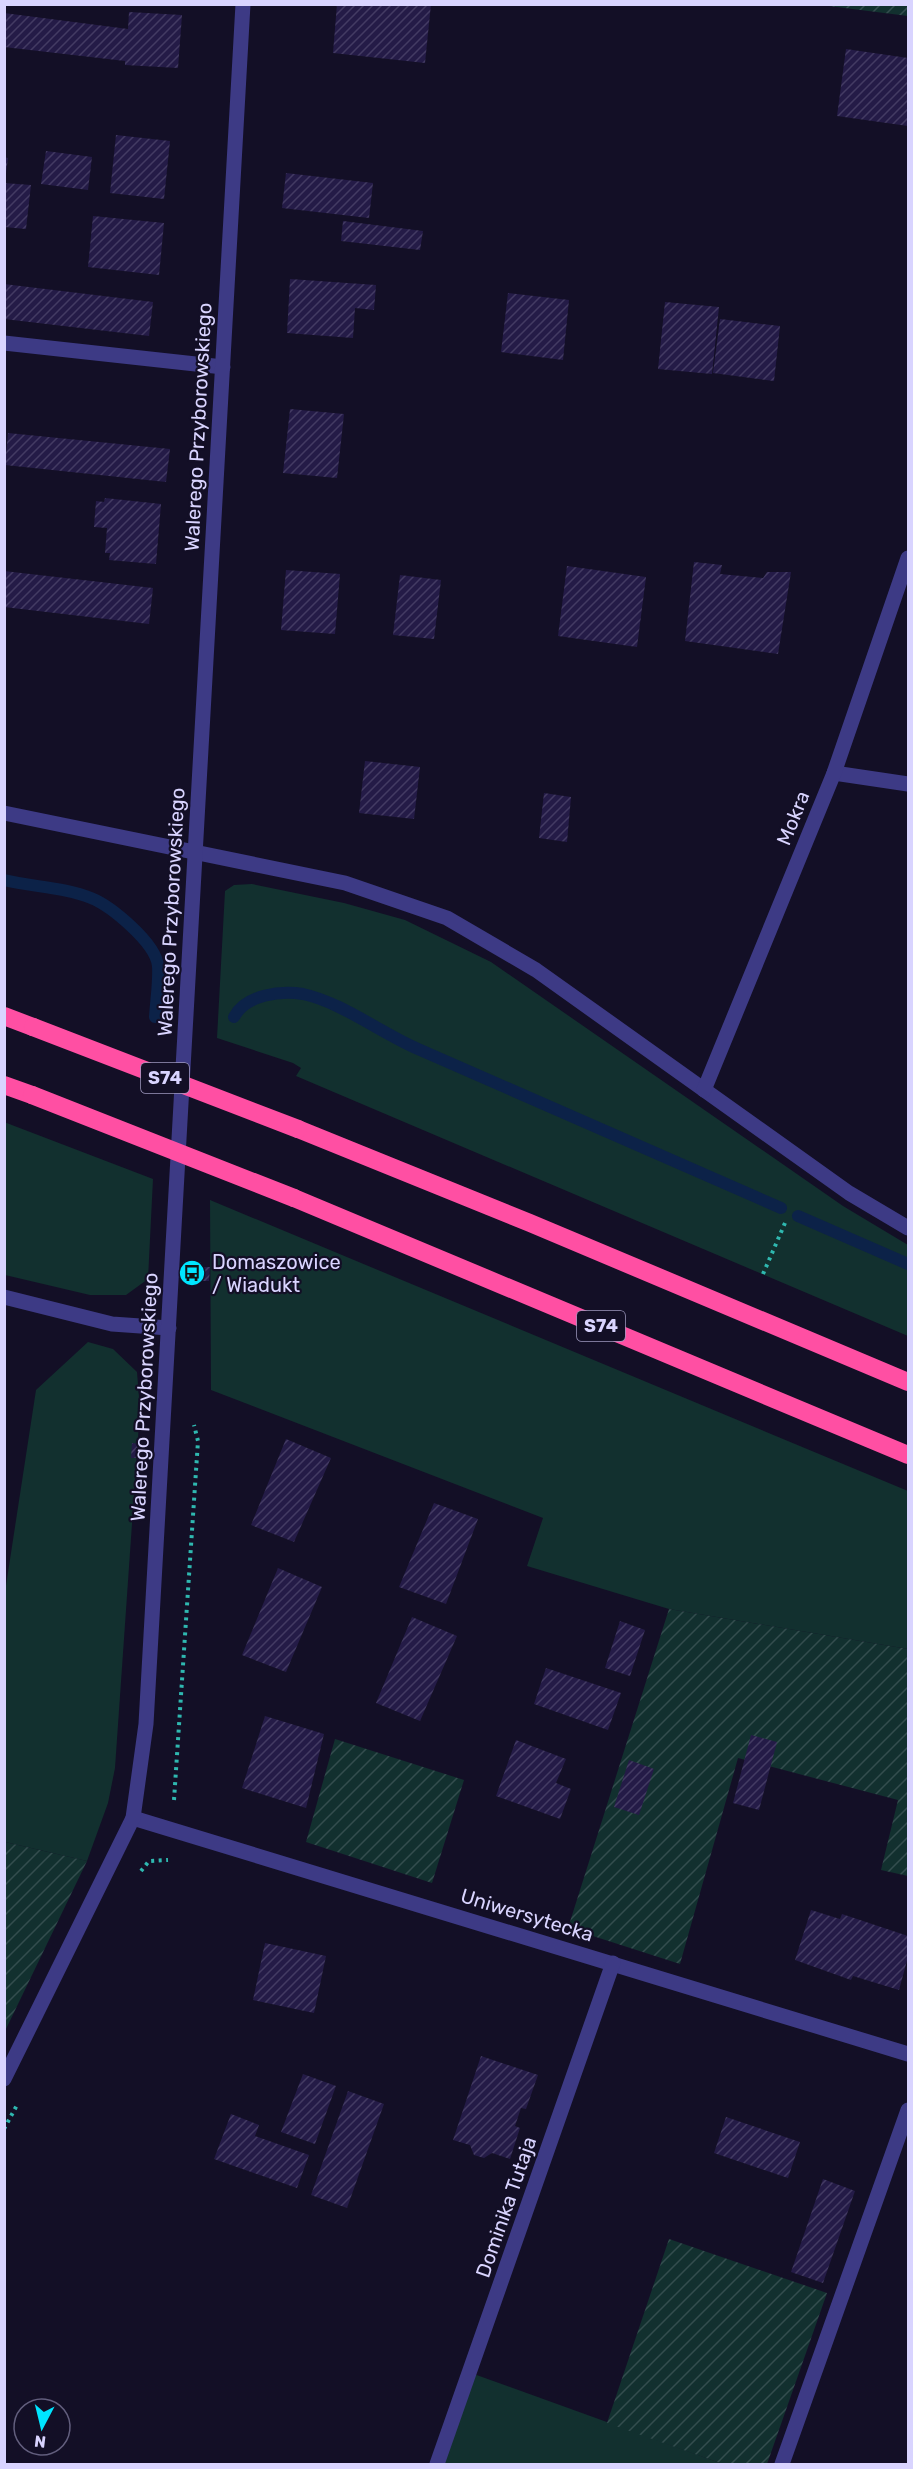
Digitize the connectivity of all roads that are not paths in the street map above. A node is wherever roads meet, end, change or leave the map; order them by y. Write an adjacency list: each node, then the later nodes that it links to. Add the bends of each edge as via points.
1 (243, 4): 3 (street, Walerego Przyborowskiego)
2 (4, 343): 3 (street)
3 (223, 367): 8 (street, Walerego Przyborowskiego)
4 (909, 558): 5 (street, Mokra)
5 (834, 773): 6 (street); 11 (street, Mokra)
6 (909, 784)
7 (4, 813): 8 (street)
8 (195, 851): 11 (street, via 345,883 447,918 536,970); 14 (street, Walerego Przyborowskiego)
9 (4, 1016): 15 (highway, S74, bridge, via 298,1129)
10 (4, 1086): 16 (highway, S74, bridge, via 294,1198)
11 (704, 1090): 12 (street, via 849,1192)
12 (909, 1228)
13 (4, 1298): 14 (street, via 112,1324)
14 (169, 1328): 17 (street, Walerego Przyborowskiego, via 146,1724)
15 (909, 1382)
16 (909, 1455)
17 (133, 1818): 18 (street, Uniwersytecka); 20 (street, Walerego Przyborowskiego)
18 (613, 1963): 19 (street, Uniwersytecka); 22 (street, Dominika Tutaja)
19 (909, 2054)
20 (4, 2079)
21 (909, 2110): 23 (street)
22 (437, 2464)
23 (782, 2464)

